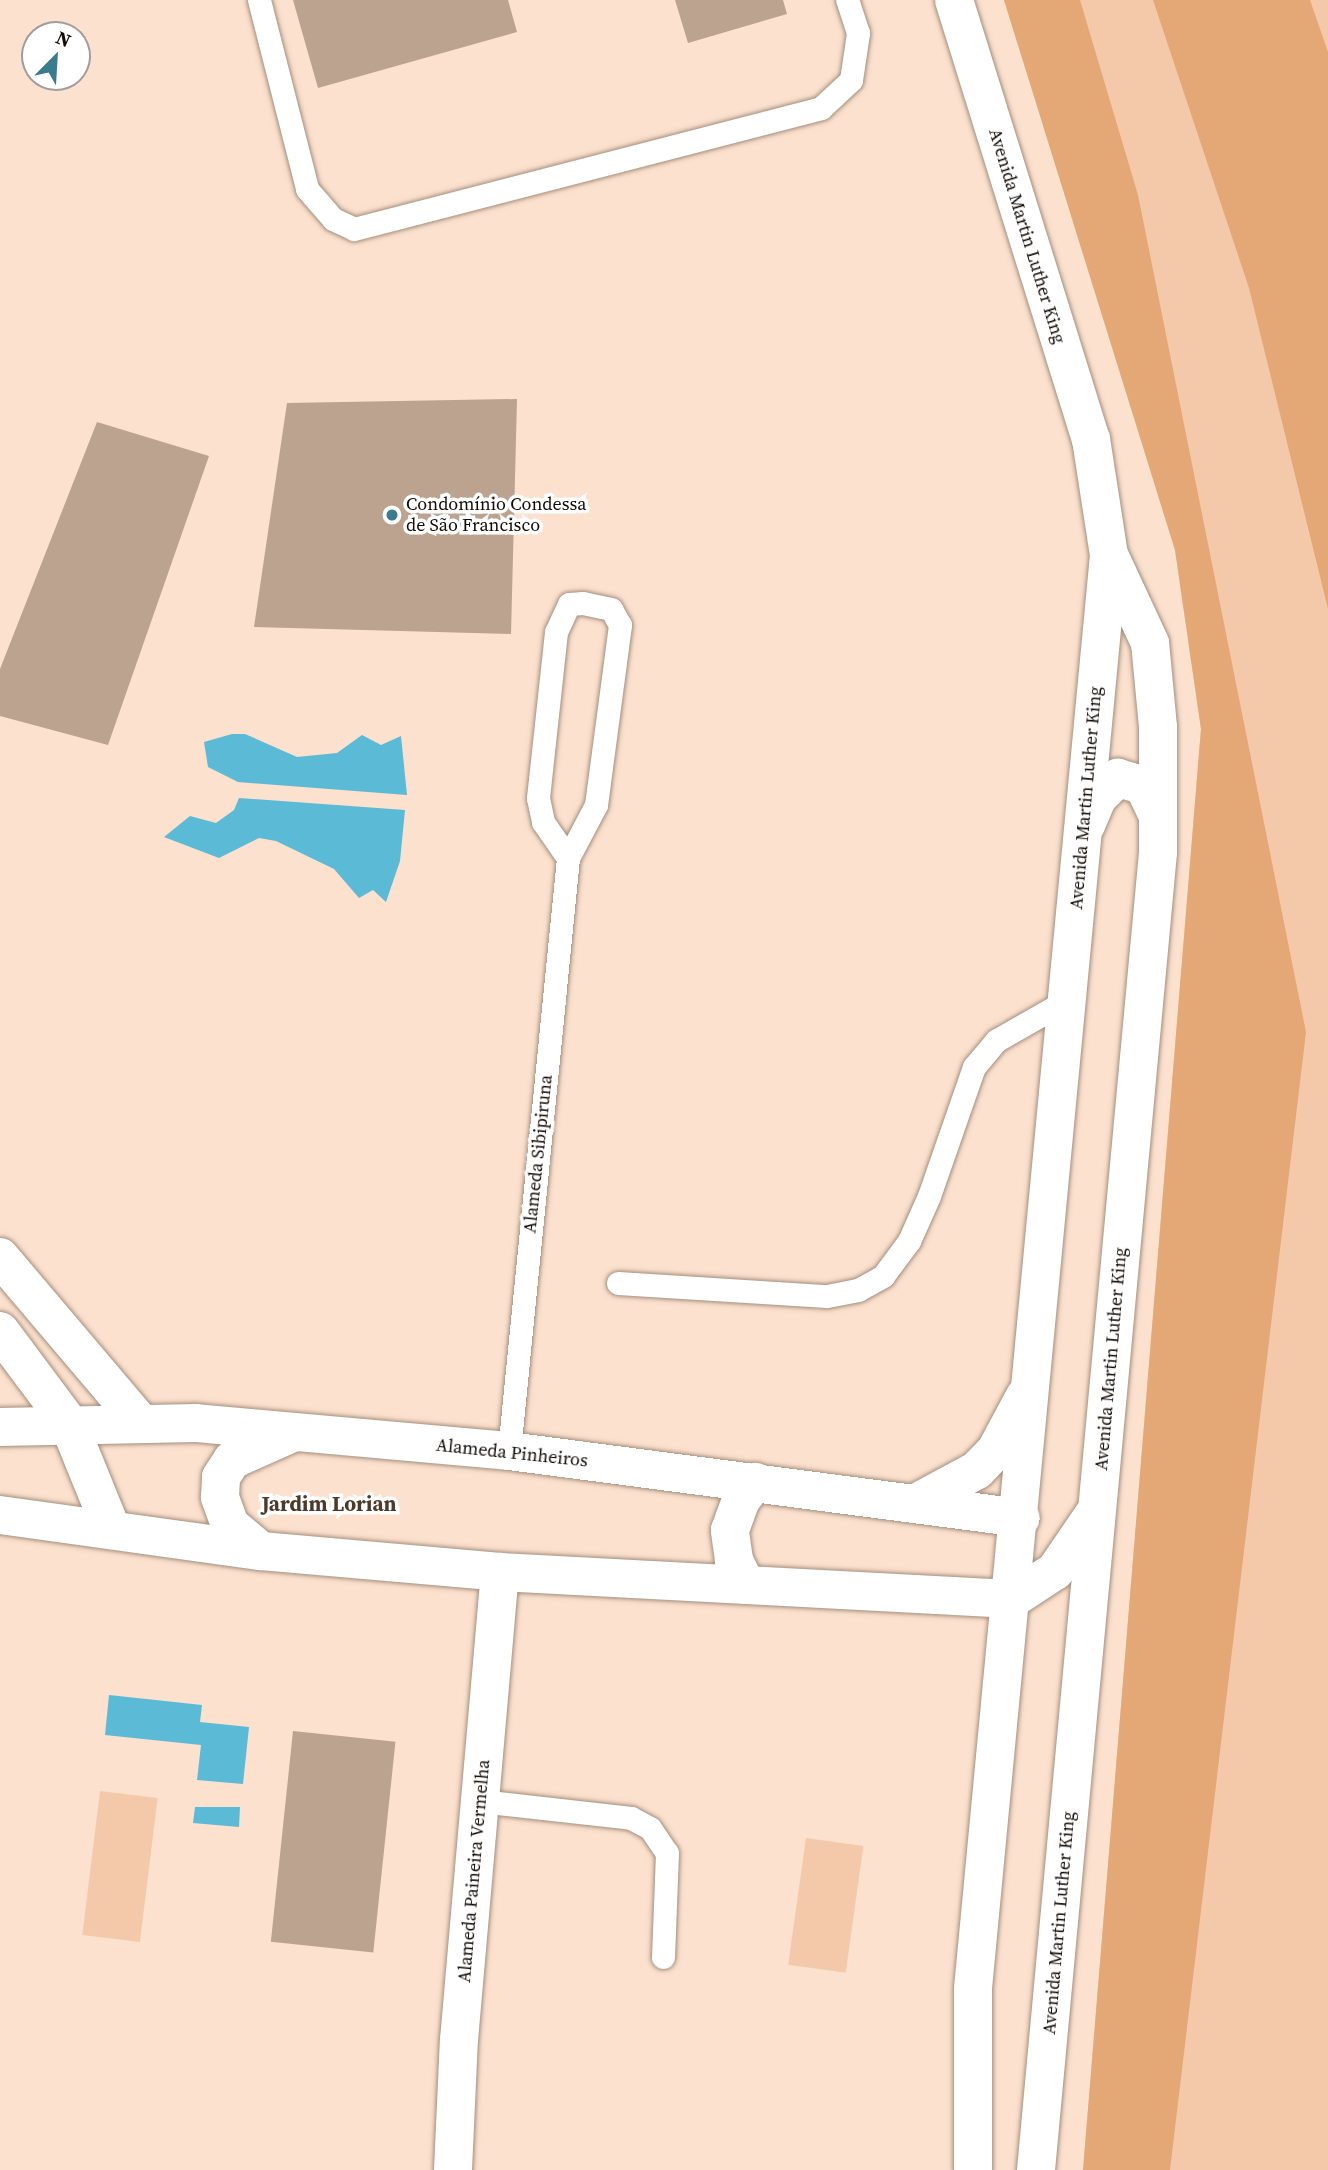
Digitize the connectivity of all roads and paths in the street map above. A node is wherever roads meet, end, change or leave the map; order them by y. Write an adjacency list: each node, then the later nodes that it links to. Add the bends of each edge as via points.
1 (259, 0): 2 (lane, via 307,189 332,219 354,229 821,108 850,80 858,33)
2 (847, 0)
3 (954, 0): 4 (main road, Avenida Martin Luther King, via 1091,439)
4 (1109, 555): 5 (main road, Avenida Martin Luther King, via 1150,643); 6 (main road, Avenida Martin Luther King)
5 (1158, 816): 6 (main road, via 1143,785 1118,778 1098,797); 20 (main road, Avenida Martin Luther King)
6 (1082, 836): 8 (main road, Avenida Martin Luther King)
7 (568, 858): 7 (lane, via 596,805 621,625 611,609 583,603 569,604 556,632 538,798 543,822); 17 (lane, Alameda Sibipiruna)
8 (1069, 999): 10 (lane, via 997,1040 974,1067 929,1196 909,1241 883,1276 858,1290 827,1296); 12 (main road, Avenida Martin Luther King)
9 (0, 1257): 13 (main road)
10 (618, 1283)
11 (0, 1331): 14 (main road)
12 (1035, 1375): 19 (main road, via 996,1450 953,1487); 22 (main road, Avenida Martin Luther King)
13 (139, 1421): 14 (main road, Alameda Pinheiros); 16 (main road, Alameda Pinheiros)
14 (68, 1422): 15 (main road, Alameda Pinheiros); 23 (main road)
15 (0, 1427)
16 (292, 1433): 17 (main road, Alameda Pinheiros); 24 (main road, via 242,1454 221,1477 220,1497 230,1525)
17 (509, 1451): 18 (main road, Alameda Pinheiros)
18 (755, 1482): 19 (main road, Alameda Pinheiros); 27 (main road, via 741,1500 730,1531 733,1560)
19 (916, 1503): 22 (main road, Alameda Pinheiros)
20 (1097, 1508): 25 (main road); 28 (main road, Avenida Martin Luther King)
21 (0, 1515): 23 (main road)
22 (1021, 1518): 25 (main road, Alameda Pinheiros, via 1058,1536); 29 (main road, Avenida Martin Luther King)
23 (111, 1528): 24 (main road)
24 (261, 1551): 26 (main road)
25 (1072, 1553): 28 (main road); 29 (main road)
26 (500, 1572): 27 (main road); 30 (main road, Alameda Paineira Vermelha)
27 (746, 1585): 29 (main road)
28 (1090, 1592): 34 (main road, Avenida Martin Luther King)
29 (1012, 1599): 33 (main road, Avenida Martin Luther King, via 973,1989)
30 (480, 1801): 31 (lane, via 631,1818 650,1828 667,1853); 32 (main road, Alameda Paineira Vermelha)
31 (663, 1956)
32 (453, 2170)
33 (973, 2170)
34 (1036, 2170)

